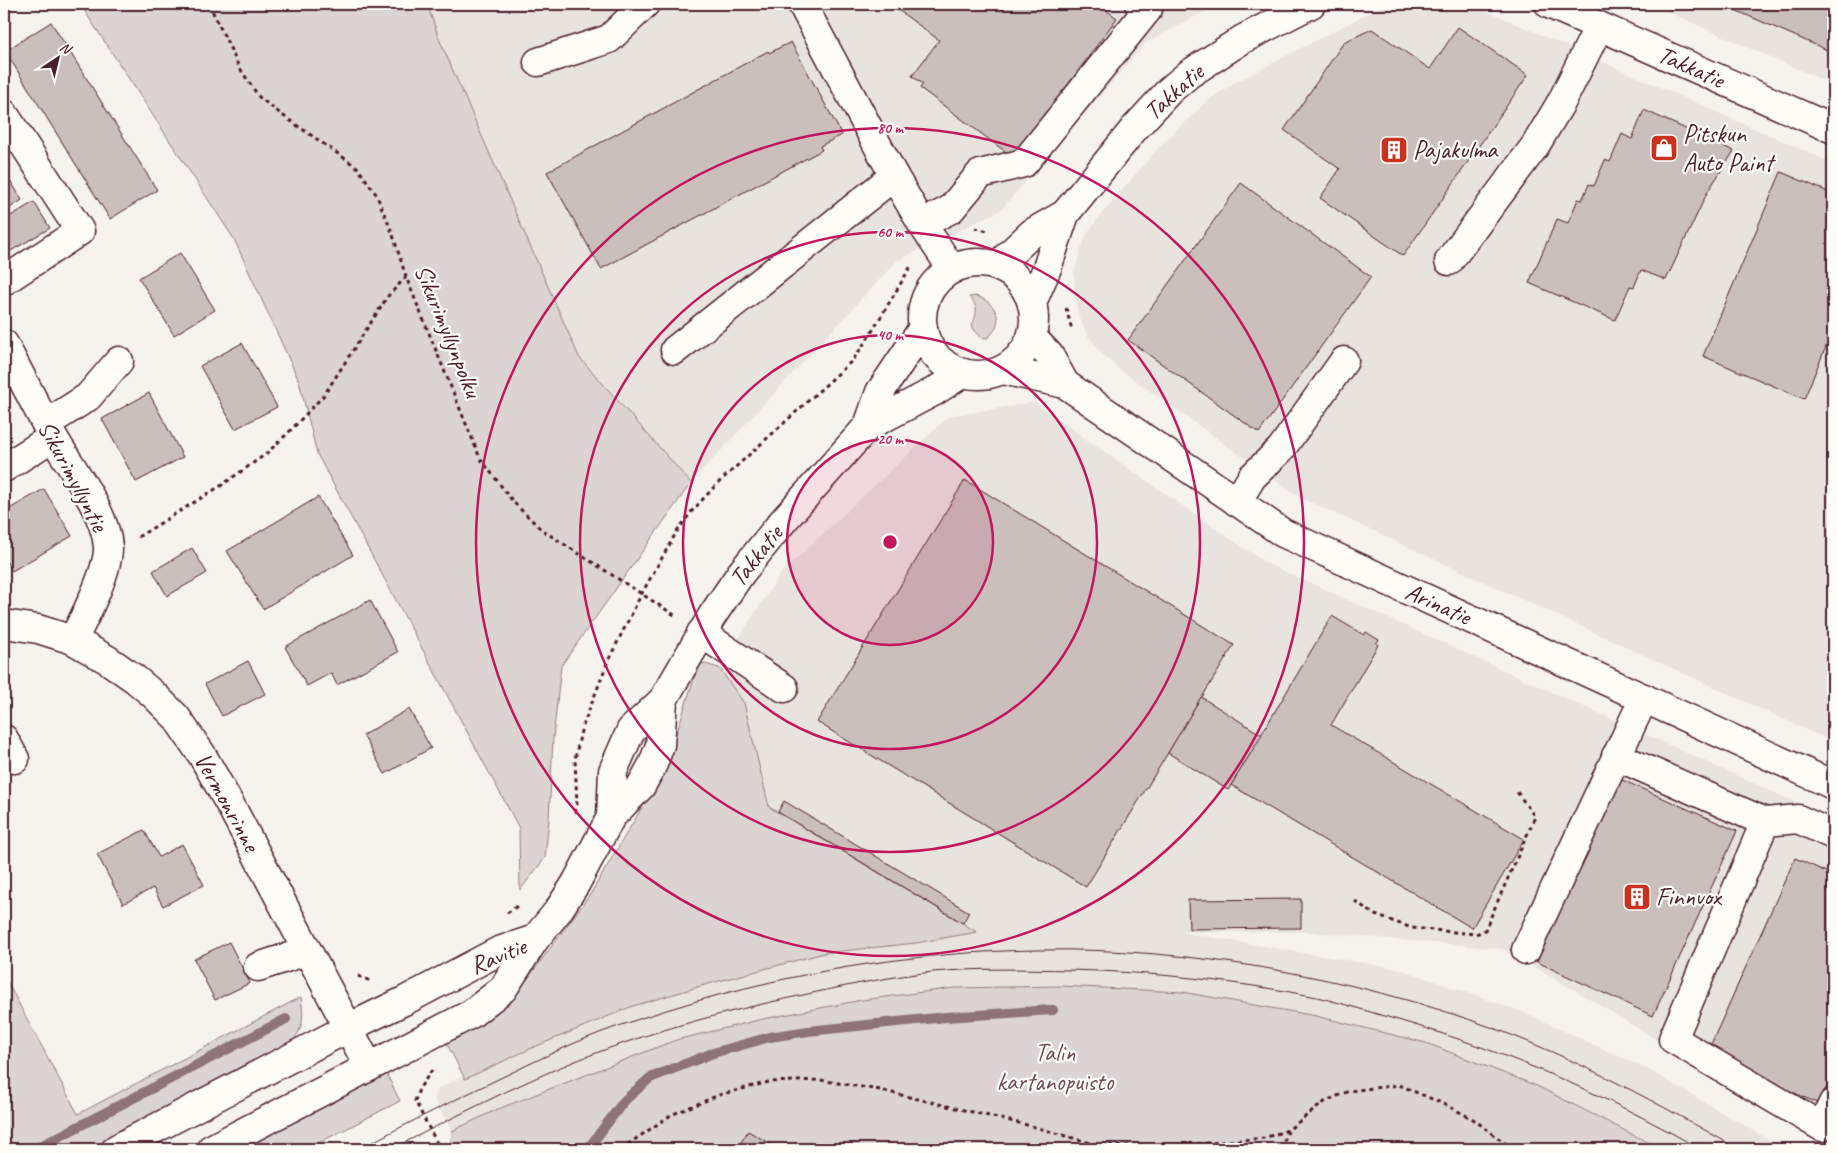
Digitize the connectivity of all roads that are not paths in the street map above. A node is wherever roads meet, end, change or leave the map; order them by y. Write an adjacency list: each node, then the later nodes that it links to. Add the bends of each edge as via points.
1 (645, 4): 7 (street, via 609,39)
2 (802, 4): 10 (street)
3 (1139, 4): 12 (street, via 1148,9 1024,163 980,174 951,209)
4 (1311, 4): 11 (street, Takkatie, via 1243,39 1168,91)
5 (1550, 4): 6 (street, Takkatie)
6 (1600, 26): 9 (street, Takkatie); 13 (street, via 1535,146)
7 (538, 62)
8 (4, 114): 16 (street, via 80,232)
9 (1833, 129)
10 (894, 176): 12 (street); 21 (street)
11 (1065, 214): 14 (street, Takkatie, via 1032,234); 17 (street, Takkatie)
12 (922, 224): 15 (street)
13 (1449, 260)
14 (997, 266): 15 (street, via 974,263); 17 (street, via 1015,276)
15 (952, 269): 18 (street, via 931,288 925,300)
16 (4, 281)
17 (1032, 302): 19 (street)
18 (923, 328): 25 (street, via 936,357); 27 (street, Takkatie, via 880,392)
19 (1032, 337): 24 (street, via 1015,362); 26 (street, Arinatie, via 1049,355)
20 (4, 344): 28 (street, Sikurimyllyntie)
21 (675, 350)
22 (120, 361): 28 (street, via 88,397)
23 (1344, 361): 30 (street, via 1281,449 1252,477)
24 (1003, 370): 25 (street, via 990,374); 26 (street, Arinatie)
25 (962, 373): 27 (street, Takkatie)
26 (1065, 384): 30 (street, Arinatie)
27 (868, 426): 32 (street, Takkatie, via 765,543)
28 (50, 431): 29 (street); 33 (street, Sikurimyllyntie, via 97,510 106,532 108,550 94,594)
29 (4, 468)
30 (1237, 502): 35 (street, Arinatie, via 1283,533)
31 (4, 624): 33 (street, Vermonrinne, via 38,629)
32 (701, 633): 34 (street); 40 (street, Takkatie, via 663,700 632,730 613,771 611,817 576,883)
33 (72, 640): 42 (street, Vermonrinne, via 135,679 176,717 202,755)
34 (784, 688)
35 (1644, 698): 36 (street); 37 (street, Arinatie)
36 (1616, 756): 38 (street); 41 (street)
37 (1833, 784)
38 (1765, 822): 39 (street, via 1798,819); 46 (street, via 1673,1039 1822,1127)
39 (1833, 836)
40 (535, 938): 44 (street, Ravitie, via 499,951); 45 (street, Ravitie, via 498,994 471,1014)
41 (1526, 950)
42 (307, 951): 43 (street); 44 (street, Vermonrinne)
43 (258, 968)
44 (348, 1028): 45 (street, Vermonrinne); 47 (street, Ravitie)
45 (369, 1067): 48 (street, Ravitie)
46 (1833, 1103)
47 (116, 1149)
48 (211, 1149)

